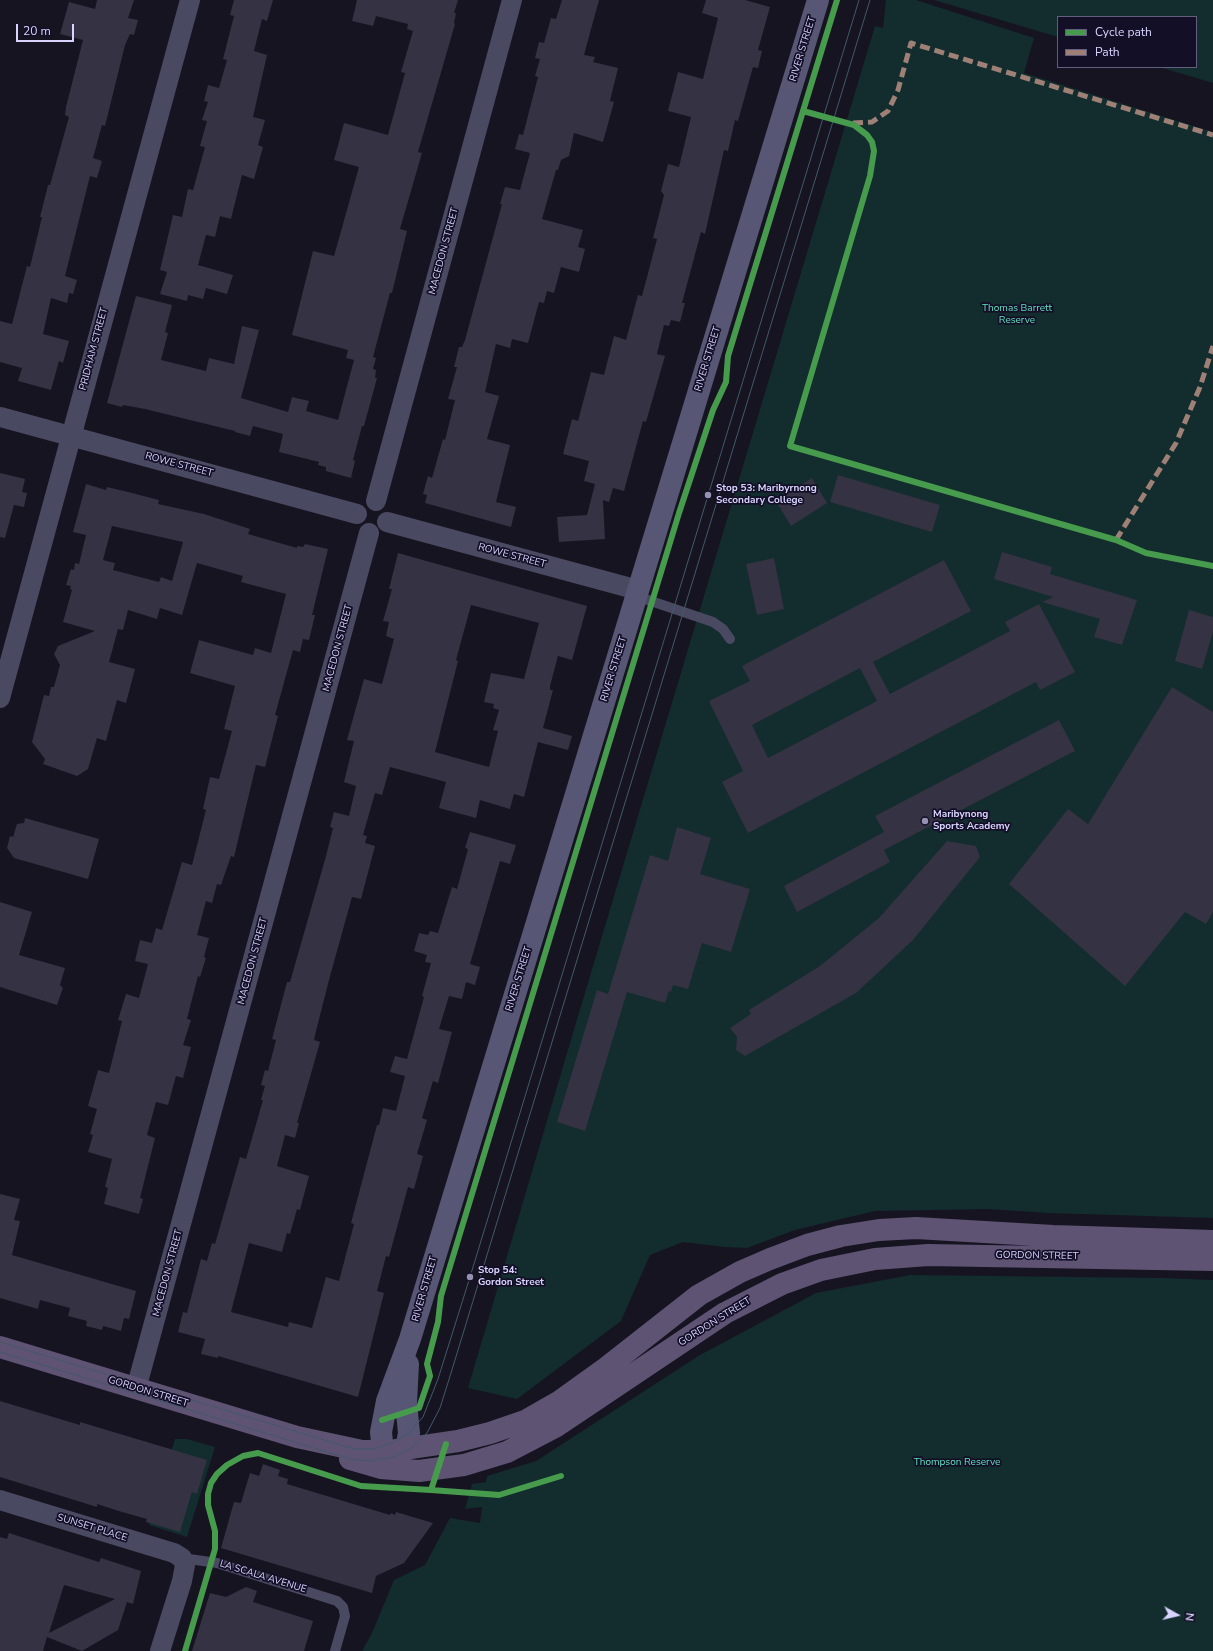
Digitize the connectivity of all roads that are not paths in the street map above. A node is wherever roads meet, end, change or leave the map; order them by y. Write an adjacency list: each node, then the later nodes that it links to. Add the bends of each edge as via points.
1 (190, 0): 5 (street, PRIDHAM STREET)
2 (512, 0): 6 (street, MACEDON STREET)
3 (818, 0): 10 (street, RIVER STREET)
4 (0, 417): 5 (street, ROWE STREET)
5 (71, 436): 7 (street, ROWE STREET); 12 (street, PRIDHAM STREET)
6 (376, 501): 7 (street, via 364,504); 8 (street, via 386,508)
7 (357, 514): 9 (street, via 359,526)
8 (387, 522): 9 (street, via 381,530); 10 (street, ROWE STREET)
9 (369, 533): 19 (street, MACEDON STREET)
10 (637, 593): 11 (lane, via 712,622 723,629); 17 (street, RIVER STREET)
11 (730, 639)
12 (0, 698)
13 (1213, 1241): 15 (main road, GORDON STREET, via 1046,1236 916,1228 879,1230 806,1245 740,1272)
14 (1213, 1260): 16 (main road, GORDON STREET, via 975,1255 875,1259 821,1270 782,1284)
15 (699, 1295): 16 (main road, via 718,1304); 20 (main road, GORDON STREET, via 606,1368 560,1401 525,1421 458,1441)
16 (738, 1305): 21 (main road, GORDON STREET, via 555,1427 508,1452 447,1468 419,1471)
17 (410, 1339): 20 (street, RIVER STREET, via 406,1397 409,1433); 21 (street, RIVER STREET, via 385,1408 381,1437)
18 (0, 1348): 19 (main road, GORDON STREET)
19 (136, 1389): 21 (main road, GORDON STREET, via 297,1436 362,1451)
20 (406, 1449): 21 (main road, GORDON STREET)
21 (390, 1464)
22 (0, 1500): 23 (street, SUNSET PLACE, via 174,1553)
23 (182, 1558): 24 (street, via 185,1565 182,1581); 25 (lane, LA SCALA AVENUE, via 217,1563 337,1601 343,1607 345,1616)
24 (160, 1651)
25 (335, 1651)

